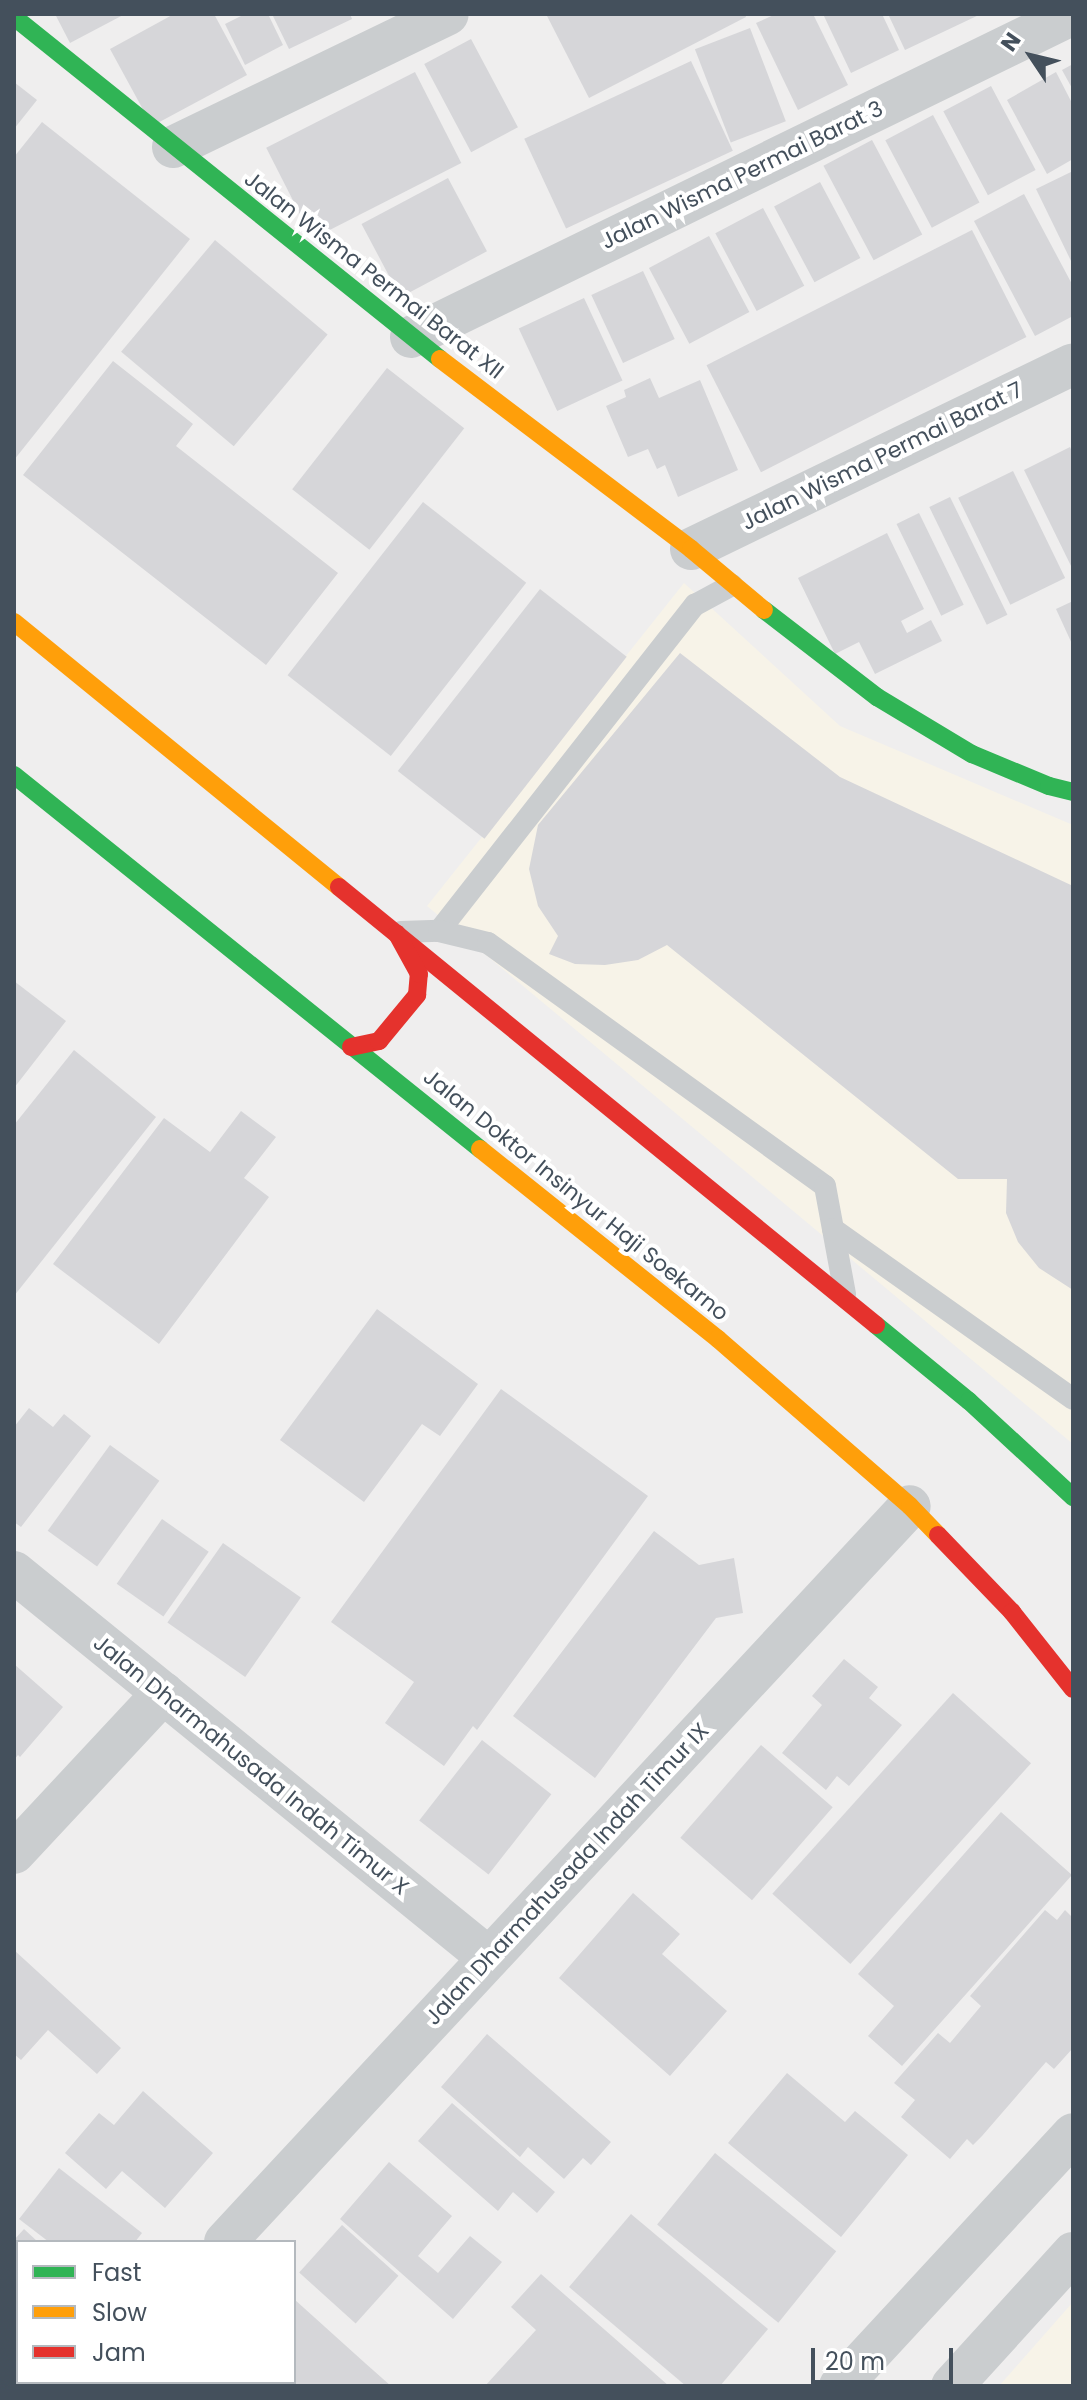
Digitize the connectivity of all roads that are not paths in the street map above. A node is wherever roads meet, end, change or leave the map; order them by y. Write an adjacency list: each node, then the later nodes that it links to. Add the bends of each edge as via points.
1 (448, 14): 4 (street)
2 (1073, 14): 5 (street, Jalan Wisma Permai Barat 3)
3 (14, 17): 4 (main road, Jalan Wisma Permai Barat XII)
4 (173, 147): 5 (main road, Jalan Wisma Permai Barat XII)
5 (411, 337): 7 (main road, Jalan Wisma Permai Barat XII)
6 (1073, 364): 7 (street, Jalan Wisma Permai Barat 7)
7 (700, 557): 8 (main road, Jalan Wisma Permai Barat XII)
8 (732, 585): 11 (main road, Jalan Wisma Permai Barat XII, via 877,697 972,754); 12 (lane, via 695,605)
9 (14, 622): 13 (main road)
10 (14, 775): 14 (main road, Jalan Doktor Insinyur Haji Soekarno)
11 (1073, 792)
12 (439, 931): 13 (lane); 15 (lane, via 488,943 825,1186)
13 (396, 932): 14 (main road, via 419,974 417,995 379,1041); 16 (main road)
14 (351, 1047): 19 (main road, Jalan Doktor Insinyur Haji Soekarno, via 718,1339)
15 (833, 1229): 16 (lane); 17 (lane)
16 (846, 1302): 18 (main road, via 969,1401)
17 (1073, 1399)
18 (1073, 1497)
19 (910, 1506): 21 (main road, Jalan Doktor Insinyur Haji Soekarno, via 1012,1612); 24 (street, Jalan Dharmahusada Indah Timur IX)
20 (14, 1572): 22 (street, Jalan Dharmahusada Indah Timur X)
21 (1073, 1689)
22 (163, 1693): 23 (street); 24 (street, Jalan Dharmahusada Indah Timur X)
23 (14, 1853)
24 (489, 1958): 26 (street, Jalan Dharmahusada Indah Timur IX)
25 (1073, 2134): 28 (street)
26 (227, 2240)
27 (1073, 2253): 29 (street)
28 (840, 2386)
29 (952, 2386)

